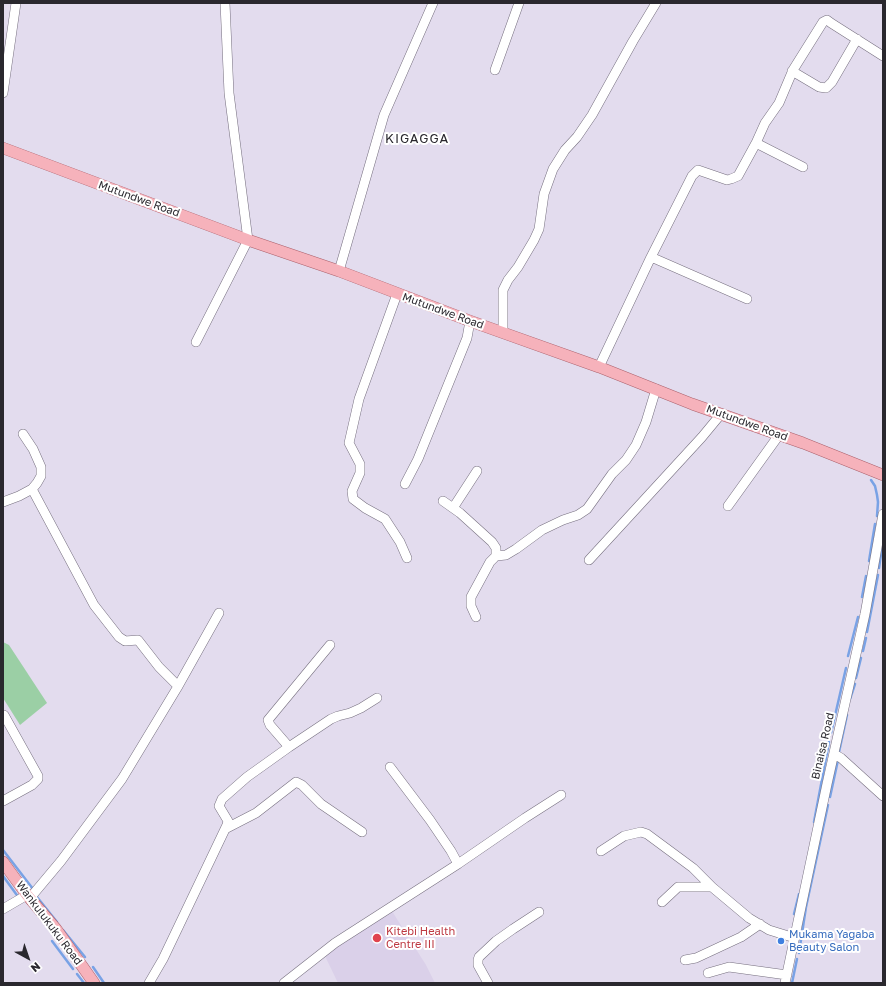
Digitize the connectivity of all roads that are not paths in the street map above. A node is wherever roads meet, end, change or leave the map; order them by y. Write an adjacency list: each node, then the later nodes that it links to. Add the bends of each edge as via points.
1 (16, 3): 10 (street)
2 (225, 3): 14 (street, via 229,93)
3 (433, 3): 16 (street, via 384,115)
4 (519, 3): 8 (street)
5 (656, 3): 20 (street, via 592,115 553,169 544,194 539,229 503,290)
6 (857, 39): 7 (street); 9 (street, via 826,88 819,87); 9 (street, via 827,20 823,22)
7 (883, 56)
8 (495, 70)
9 (792, 72): 11 (street)
10 (3, 93)
11 (756, 143): 13 (street); 15 (street, via 738,176 727,180 698,170 692,176)
12 (3, 148): 14 (main road, Mutundwe Road)
13 (803, 167)
14 (248, 240): 16 (main road, Mutundwe Road); 21 (street)
15 (652, 257): 18 (street); 22 (street)
16 (339, 272): 17 (main road, Mutundwe Road)
17 (397, 294): 19 (main road, Mutundwe Road); 37 (street, via 359,400 348,443 360,464 360,473 352,491 353,499 385,519)
18 (747, 299)
19 (470, 321): 20 (main road, Mutundwe Road); 29 (street, via 464,344 418,459)
20 (503, 333): 22 (main road, Mutundwe Road)
21 (196, 342)
22 (599, 367): 23 (main road, Mutundwe Road)
23 (656, 390): 24 (main road, Mutundwe Road); 36 (street, via 636,445 587,509 542,530 506,555)
24 (721, 414): 26 (main road, Mutundwe Road); 38 (street)
25 (23, 434): 30 (street, via 33,449 42,472)
26 (779, 435): 28 (main road, Mutundwe Road); 33 (street)
27 (476, 471): 34 (street)
28 (883, 475)
29 (405, 484)
30 (32, 489): 32 (street); 42 (street, via 94,605 119,637 125,641 138,640)
31 (443, 501): 34 (street)
32 (3, 502)
33 (728, 506)
34 (453, 508): 36 (street, via 492,542 496,548)
35 (883, 514): 46 (street, Binaisa Road, via 865,614)
36 (496, 556): 40 (street, via 471,597 470,606)
37 (407, 558)
38 (589, 560)
39 (219, 613): 42 (street)
40 (476, 616)
41 (330, 645): 45 (street, via 268,720)
42 (178, 686): 57 (street, via 122,779 61,861)
43 (377, 698): 45 (street, via 361,708 332,719)
44 (4, 715): 50 (street, via 38,780)
45 (289, 747): 51 (street, via 247,777 222,799 219,806 228,821)
46 (834, 754): 49 (street); 62 (street, Binaisa Road)
47 (390, 767): 55 (street, via 430,820)
48 (561, 795): 55 (street)
49 (883, 796)
50 (3, 801)
51 (225, 829): 52 (street, via 256,812 296,782 320,804); 67 (street)
52 (362, 832)
53 (601, 851): 56 (street, via 624,836 641,832 654,838 693,868)
54 (3, 862): 57 (main road, Wankulukuku Road)
55 (458, 864): 68 (street, via 335,943)
56 (712, 887): 58 (street, via 678,887); 61 (street)
57 (28, 896): 59 (street); 66 (main road, Wankulukuku Road, via 56,929)
58 (662, 902)
59 (3, 908)
60 (539, 912): 69 (street, via 496,941 479,957 478,965)
61 (760, 924): 62 (street, via 768,930); 63 (street, via 736,940 696,958)
62 (795, 938): 65 (street, Binaisa Road)
63 (685, 960)
64 (708, 974): 65 (street, via 729,967)
65 (786, 979)
66 (94, 983)
67 (149, 983)
68 (284, 983)
69 (488, 983)

